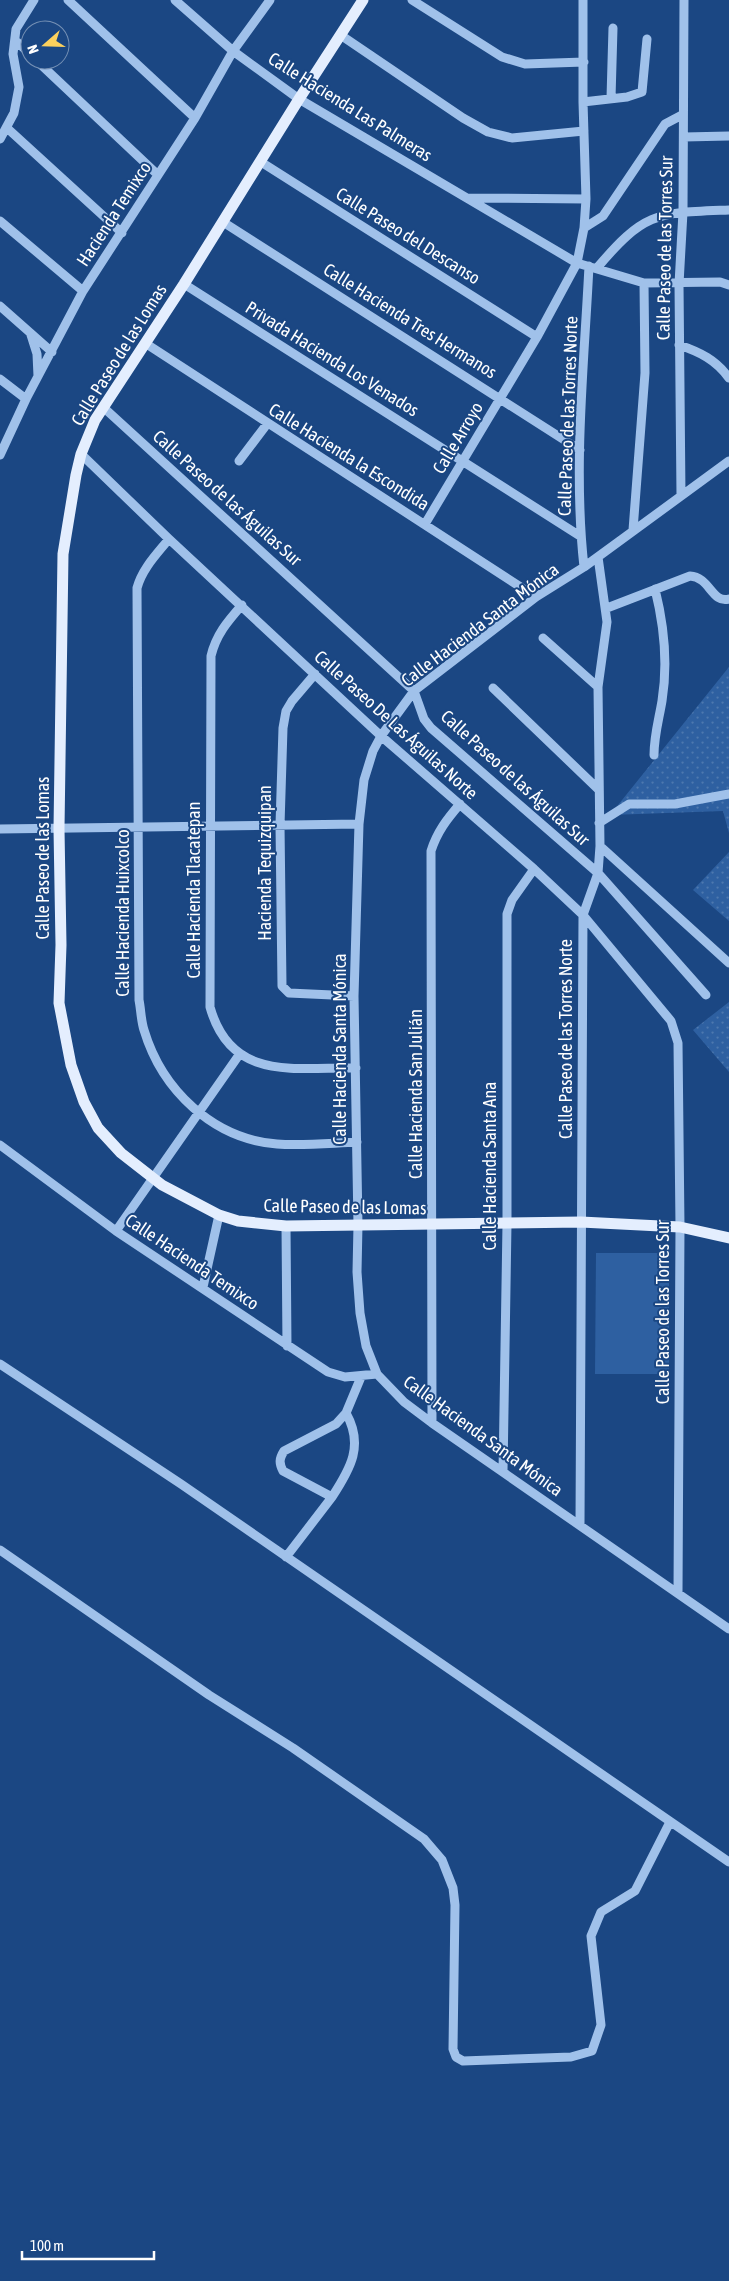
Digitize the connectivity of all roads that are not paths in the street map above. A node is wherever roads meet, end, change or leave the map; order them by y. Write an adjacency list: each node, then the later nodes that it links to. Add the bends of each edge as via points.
1 (34, 0): 12 (street, via 16,29)
2 (68, 0): 21 (street)
3 (175, 0): 14 (street, Calle Hacienda Las Palmeras)
4 (270, 0): 14 (street, Hacienda Temixco)
5 (363, 0): 10 (main road, Calle Paseo de las Lomas)
6 (412, 0): 15 (street, via 502,57 525,64)
7 (583, 0): 15 (street)
8 (684, 0): 20 (street, Calle Paseo de las Torres Sur)
9 (613, 28): 17 (street)
10 (342, 36): 18 (main road, Calle Paseo de las Lomas); 23 (street, via 488,132 512,138)
11 (647, 39): 17 (street, via 642,92)
12 (15, 40): 13 (street); 22 (street, via 14,60 19,87)
13 (20, 45)
14 (233, 51): 18 (street, Calle Hacienda Las Palmeras); 21 (street, Hacienda Temixco)
15 (584, 62): 19 (street)
16 (47, 70): 28 (street)
17 (612, 98): 19 (street)
18 (299, 99): 27 (main road, Calle Paseo de las Lomas); 29 (street, Calle Hacienda Las Palmeras)
19 (583, 102): 23 (street)
20 (682, 115): 25 (street, Calle Paseo de las Torres Sur); 35 (street, via 665,124 603,216)
21 (195, 118): 28 (street, Hacienda Temixco)
22 (7, 128): 26 (street); 36 (street)
23 (584, 131): 30 (street)
24 (729, 136): 25 (street)
25 (684, 138): 32 (street, Calle Paseo de las Torres Sur)
26 (0, 140)
27 (261, 162): 34 (main road, Calle Paseo de las Lomas); 46 (street, Calle Paseo del Descanso)
28 (158, 175): 36 (street, Hacienda Temixco)
29 (466, 198): 30 (street, Calle Hacienda Las Palmeras); 37 (street, Calle Hacienda Las Palmeras)
30 (586, 200): 35 (street)
31 (729, 210): 32 (street)
32 (683, 212): 38 (street, via 660,215 635,228); 41 (street, Calle Paseo de las Torres Sur)
33 (0, 221): 43 (street)
34 (222, 222): 40 (main road, Calle Paseo de las Lomas); 53 (street, Calle Hacienda Tres Hermanos)
35 (584, 228): 37 (street)
36 (122, 233): 43 (street, Hacienda Temixco)
37 (577, 263): 38 (street, Calle Hacienda Las Palmeras); 46 (street, Calle Arroyo)
38 (593, 267): 39 (street, Calle Hacienda Las Palmeras); 57 (street, Calle Paseo de las Torres Norte)
39 (644, 283): 41 (street, Calle Hacienda Las Palmeras); 65 (street, via 645,373)
40 (184, 284): 47 (main road, Calle Paseo de las Lomas); 62 (street, Privada Hacienda Los Venados)
41 (679, 284): 42 (street, Calle Hacienda Las Palmeras, via 720,282); 48 (street, Calle Paseo de las Torres Sur)
42 (729, 285)
43 (84, 291): 49 (street, Hacienda Temixco)
44 (0, 306): 45 (street)
45 (31, 333): 49 (street); 50 (street, via 37,354)
46 (537, 337): 53 (street, Calle Arroyo)
47 (145, 343): 55 (main road, Calle Paseo de las Lomas); 56 (street, Calle Hacienda la Escondida)
48 (679, 345): 51 (street, via 709,357); 63 (street, Calle Paseo de las Torres Sur)
49 (52, 352): 50 (street, Hacienda Temixco)
50 (38, 376): 54 (street, Hacienda Temixco)
51 (729, 378)
52 (0, 379): 54 (street)
53 (501, 398): 57 (street, Calle Hacienda Tres Hermanos); 62 (street, Calle Arroyo)
54 (26, 399): 59 (street, Hacienda Temixco)
55 (103, 407): 58 (main road, Calle Paseo de las Lomas); 79 (street, Calle Paseo de las Águilas Sur)
56 (267, 424): 61 (street); 64 (street, Calle Hacienda la Escondida)
57 (580, 450): 66 (street, Calle Paseo de las Torres Norte)
58 (81, 454): 67 (street, Calle Paseo De Las Águilas Norte); 91 (main road, Calle Paseo de las Lomas, via 62,554)
59 (0, 455)
60 (729, 461): 63 (street, Calle Hacienda Santa Mónica)
61 (239, 462)
62 (462, 462): 64 (street, Calle Arroyo); 66 (street, Privada Hacienda Los Venados)
63 (682, 496): 65 (street, Calle Hacienda Santa Mónica)
64 (425, 524): 71 (street, Calle Hacienda la Escondida)
65 (633, 530): 68 (street, Calle Hacienda Santa Mónica)
66 (580, 536): 69 (street, Calle Paseo de las Torres Norte)
67 (169, 539): 73 (street, Calle Paseo De Las Águilas Norte); 88 (street, Calle Hacienda Huixcolco, via 143,572 137,588)
68 (598, 557): 69 (street, Calle Hacienda Santa Mónica); 74 (street, Calle Paseo de las Torres Norte)
69 (584, 567): 71 (street, Calle Hacienda Santa Mónica)
70 (655, 589): 72 (street, via 698,576 718,598); 74 (street); 81 (street, via 661,612 665,657)
71 (536, 598): 79 (street, Calle Hacienda Santa Mónica)
72 (729, 599)
73 (242, 605): 76 (street, Calle Paseo De Las Águilas Norte); 89 (street, Calle Hacienda Tlacatepan, via 219,634 211,656)
74 (607, 608): 77 (street, Calle Paseo de las Torres Norte)
75 (544, 638): 77 (street)
76 (315, 674): 80 (street, Calle Paseo De Las Águilas Norte); 87 (street, Hacienda Tequizquipan, via 286,712)
77 (598, 686): 82 (street, Calle Paseo de las Torres Norte)
78 (493, 688): 82 (street)
79 (414, 691): 80 (street, Calle Hacienda Santa Mónica); 94 (street, Calle Paseo de las Águilas Sur, via 424,719 431,728)
80 (381, 736): 84 (street, Calle Paseo De Las Águilas Norte); 86 (street, Calle Hacienda Santa Mónica, via 364,780)
81 (654, 755)
82 (598, 789): 85 (street, Calle Paseo de las Torres Norte)
83 (729, 794): 85 (street, via 675,804 629,804)
84 (460, 804): 93 (street, Calle Paseo De Las Águilas Norte); 110 (street, Calle Hacienda San Julián, via 442,825 431,851)
85 (599, 823): 92 (street, Calle Paseo de las Torres Norte)
86 (359, 824): 87 (street); 98 (street, Calle Hacienda Santa Mónica)
87 (280, 825): 89 (street); 98 (street, Hacienda Tequizquipan, via 282,986 289,993)
88 (139, 827): 89 (street); 91 (street); 102 (street, Calle Hacienda Huixcolco, via 139,1000 143,1028 163,1073)
89 (210, 827): 100 (street, Calle Hacienda Tlacatepan, via 210,1007 215,1024)
90 (0, 829): 91 (street)
91 (59, 829): 105 (main road, Calle Paseo de las Lomas, via 59,1003 71,1065 84,1102 98,1128 121,1153)
92 (600, 846): 94 (street, Calle Paseo de las Torres Norte); 96 (street)
93 (534, 869): 95 (street, Calle Paseo De Las Águilas Norte); 108 (street, Calle Hacienda Santa Ana, via 512,900 507,914)
94 (598, 873): 95 (street, Calle Paseo de las Torres Norte); 97 (street, Calle Paseo de las Águilas Sur)
95 (583, 915): 99 (street, Calle Paseo De Las Águilas Norte, via 671,1021); 107 (street, Calle Paseo de las Torres Norte)
96 (729, 963)
97 (706, 995)
98 (354, 996): 101 (street, Calle Hacienda Santa Mónica)
99 (676, 1032): 112 (street, Calle Paseo de las Torres Sur)
100 (240, 1055): 101 (street, Calle Hacienda Tlacatepan, via 262,1066); 102 (street)
101 (356, 1068): 103 (street, Calle Hacienda Santa Mónica)
102 (198, 1114): 103 (street, Calle Hacienda Huixcolco, via 258,1141 278,1144); 105 (street)
103 (357, 1142): 109 (street, Calle Hacienda Santa Mónica)
104 (0, 1145): 113 (street, Calle Hacienda Temixco)
105 (152, 1177): 106 (main road, Calle Paseo de las Lomas); 113 (street)
106 (219, 1215): 111 (main road, Calle Paseo de las Lomas, via 238,1221); 115 (street)
107 (581, 1222): 108 (main road, Calle Paseo de las Lomas); 112 (main road, Calle Paseo de las Lomas); 124 (street, Calle Paseo de las Torres Norte)
108 (506, 1224): 110 (main road, Calle Paseo de las Lomas); 122 (street, Calle Hacienda Santa Ana)
109 (358, 1225): 110 (main road, Calle Paseo de las Lomas); 111 (main road, Calle Paseo de las Lomas); 118 (street, Calle Hacienda Santa Mónica, via 360,1313 366,1346)
110 (433, 1225): 121 (street, Calle Hacienda San Julián)
111 (286, 1226): 116 (street)
112 (680, 1227): 114 (main road, Calle Paseo de las Lomas); 127 (street, Calle Paseo de las Torres Sur)
113 (116, 1231): 115 (street, Calle Hacienda Temixco)
114 (729, 1238)
115 (203, 1287): 116 (street, Calle Hacienda Temixco)
116 (287, 1346): 119 (street, Calle Hacienda Temixco, via 328,1372)
117 (0, 1364): 126 (street)
118 (377, 1374): 119 (street, Calle Hacienda Temixco); 121 (street, Calle Hacienda Santa Mónica, via 404,1402)
119 (361, 1377): 120 (street)
120 (346, 1413): 123 (street, via 353,1426 356,1447 344,1478); 123 (street, via 336,1424 284,1451 280,1458 283,1471)
121 (432, 1423): 122 (street, Calle Hacienda Santa Mónica)
122 (503, 1472): 124 (street, Calle Hacienda Santa Mónica)
123 (332, 1497): 126 (street)
124 (580, 1525): 127 (street, Calle Hacienda Santa Mónica)
125 (0, 1550): 129 (street, via 209,1695 293,1748 434,1848 453,1888 453,2049 463,2061 571,2057 592,2051 601,2025 591,1936 601,1912 635,1891)
126 (286, 1558): 129 (street)
127 (678, 1592): 128 (street, Calle Hacienda Santa Mónica)
128 (729, 1628)
129 (670, 1822): 130 (street)
130 (729, 1862)

